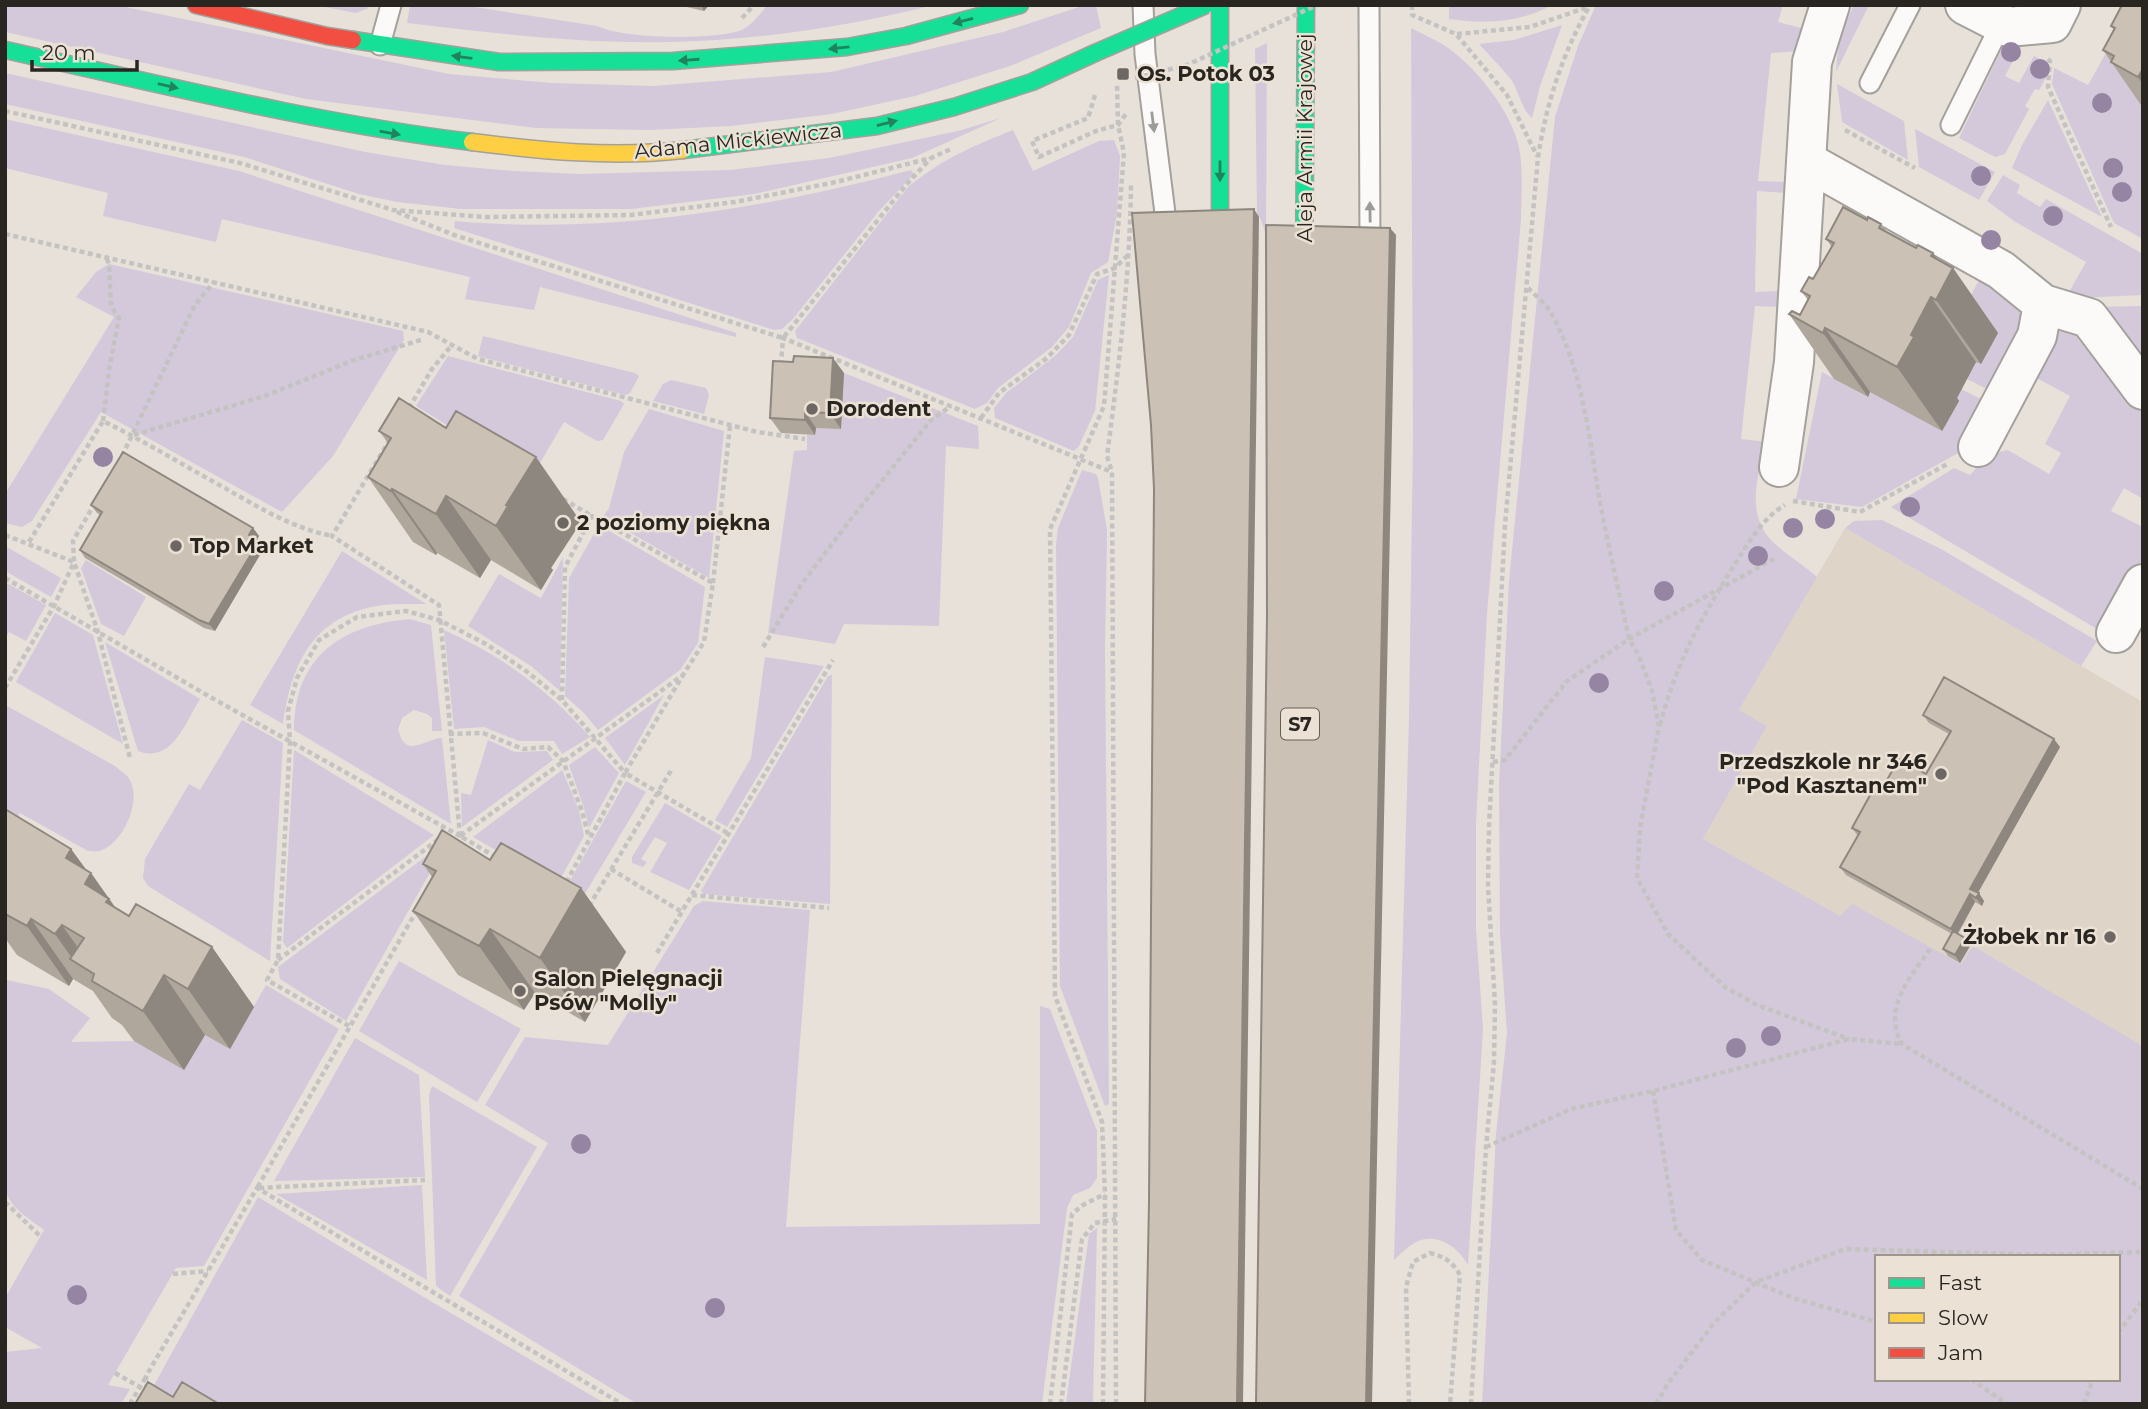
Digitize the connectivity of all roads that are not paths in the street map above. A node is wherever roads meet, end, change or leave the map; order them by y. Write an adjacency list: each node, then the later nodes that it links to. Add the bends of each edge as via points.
1 (196, 5): 14 (main road)
2 (391, 5): 14 (lane)
3 (1020, 5): 14 (main road, one-way to 14, via 847,47 673,61 499,62)
4 (1143, 5): 19 (lane, one-way to 19)
5 (1206, 5): 15 (main road, Adama Mickiewicza, one-way to 5, bridge, via 394,133 552,152 656,153 877,126 954,107 1032,82)
6 (1220, 5): 21 (main road, one-way to 21)
7 (1306, 5): 22 (main road, Aleja Armii Krajowej)
8 (1369, 5): 20 (lane, one-way to 8)
9 (1830, 5): 18 (street, via 1812,62)
10 (1910, 5): 16 (lane)
11 (1965, 5): 13 (street)
12 (2061, 5): 13 (street, via 2052,23)
13 (2011, 25): 17 (lane)
14 (380, 45)
15 (5, 50)
16 (1870, 83)
17 (1951, 125)
18 (1806, 161): 23 (street, via 2001,270); 26 (street, via 1794,362)
19 (1170, 256)
20 (1371, 268)
21 (1220, 279)
22 (1304, 294)
23 (2043, 304): 24 (street, via 2089,318); 25 (street, via 2037,336)
24 (2143, 390)
25 (1978, 447)
26 (1779, 467)
27 (2143, 584): 28 (street)
28 (2116, 634)

